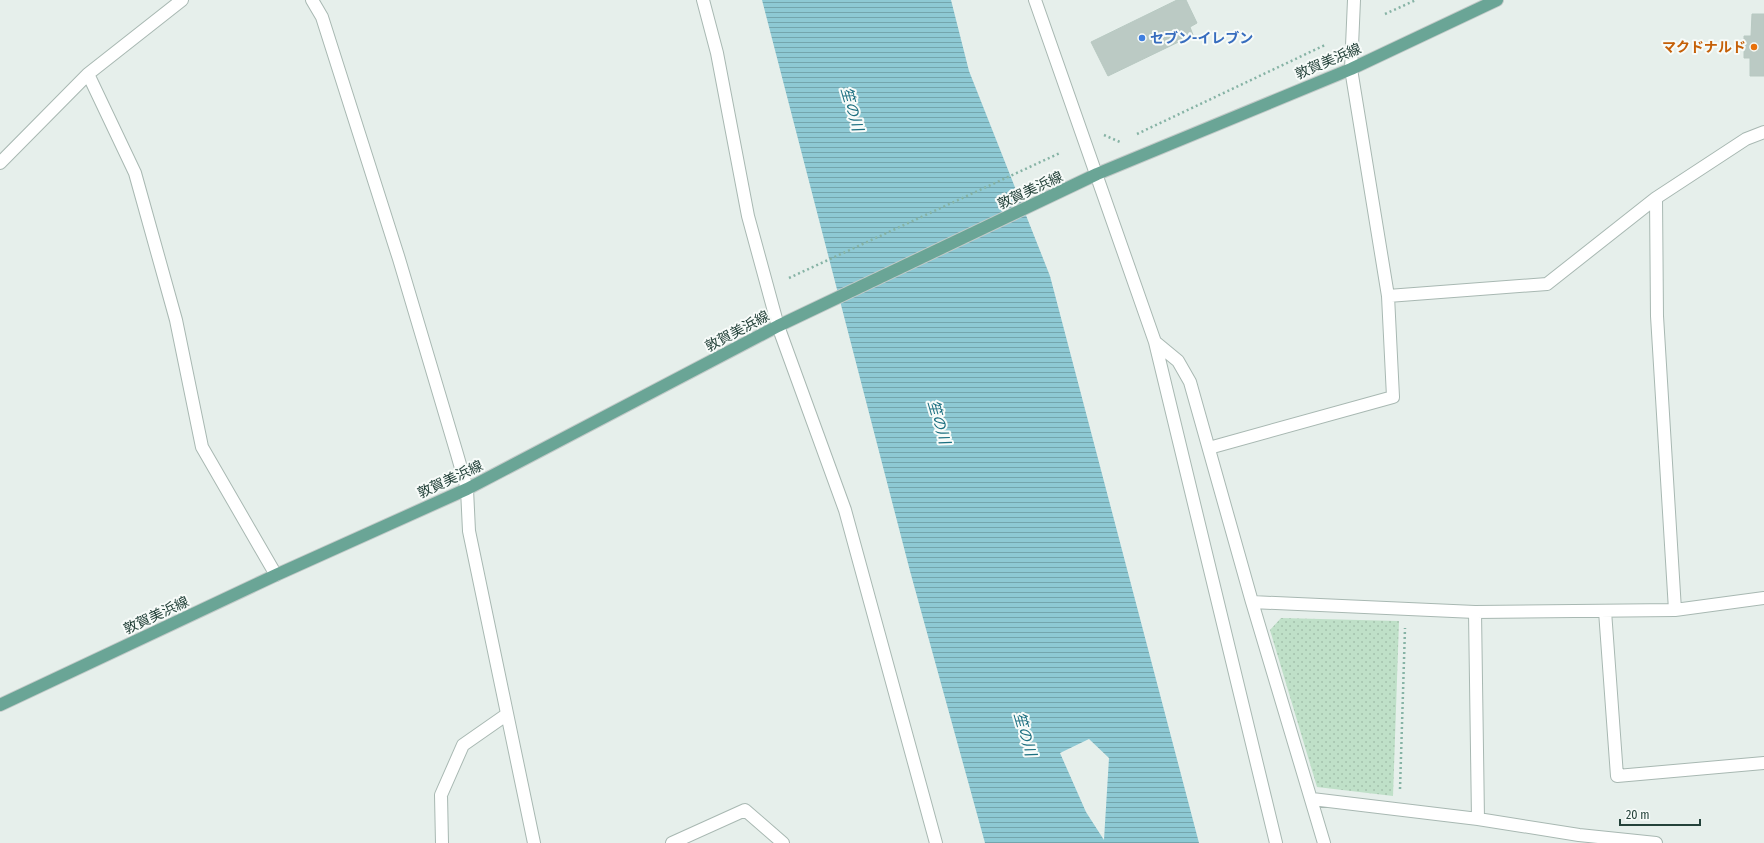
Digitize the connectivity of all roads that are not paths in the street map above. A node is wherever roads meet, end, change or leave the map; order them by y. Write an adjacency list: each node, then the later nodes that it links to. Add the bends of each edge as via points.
1 (182, 0): 8 (street)
2 (312, 0): 17 (street, via 322,17 399,259)
3 (703, 0): 14 (street, via 717,53 748,216)
4 (1035, 0): 11 (street)
5 (1354, 0): 7 (street)
6 (1497, 0): 7 (main road, 敦賀美浜線)
7 (1351, 69): 11 (main road, 敦賀美浜線); 13 (street)
8 (88, 74): 10 (street); 18 (street, via 135,173 176,320 202,447)
9 (1764, 132): 12 (street, via 1746,139)
10 (0, 163)
11 (1097, 174): 14 (main road, 敦賀美浜線); 15 (street)
12 (1656, 198): 13 (street, via 1547,284); 21 (street, via 1657,316)
13 (1388, 296): 16 (street, via 1393,397)
14 (778, 326): 17 (main road, 敦賀美浜線); 33 (street, via 845,510)
15 (1155, 342): 16 (street, via 1178,361 1190,382); 34 (street)
16 (1209, 448): 20 (street)
17 (467, 489): 18 (main road, 敦賀美浜線); 25 (street, via 469,531)
18 (276, 575): 24 (main road, 敦賀美浜線)
19 (1764, 598): 21 (street)
20 (1252, 602): 23 (street); 27 (street)
21 (1675, 610): 22 (street)
22 (1605, 611): 23 (street); 26 (street, via 1617,776)
23 (1475, 612): 28 (street)
24 (0, 705)
25 (506, 716): 29 (street, via 463,745 441,795); 30 (street)
26 (1764, 763)
27 (1312, 799): 28 (street); 35 (street)
28 (1478, 819): 36 (street, via 1579,835)
29 (442, 843)
30 (534, 843)
31 (672, 843): 32 (street, via 745,810)
32 (783, 843)
33 (936, 843)
34 (1276, 843)
35 (1324, 843)
36 (1656, 843)

